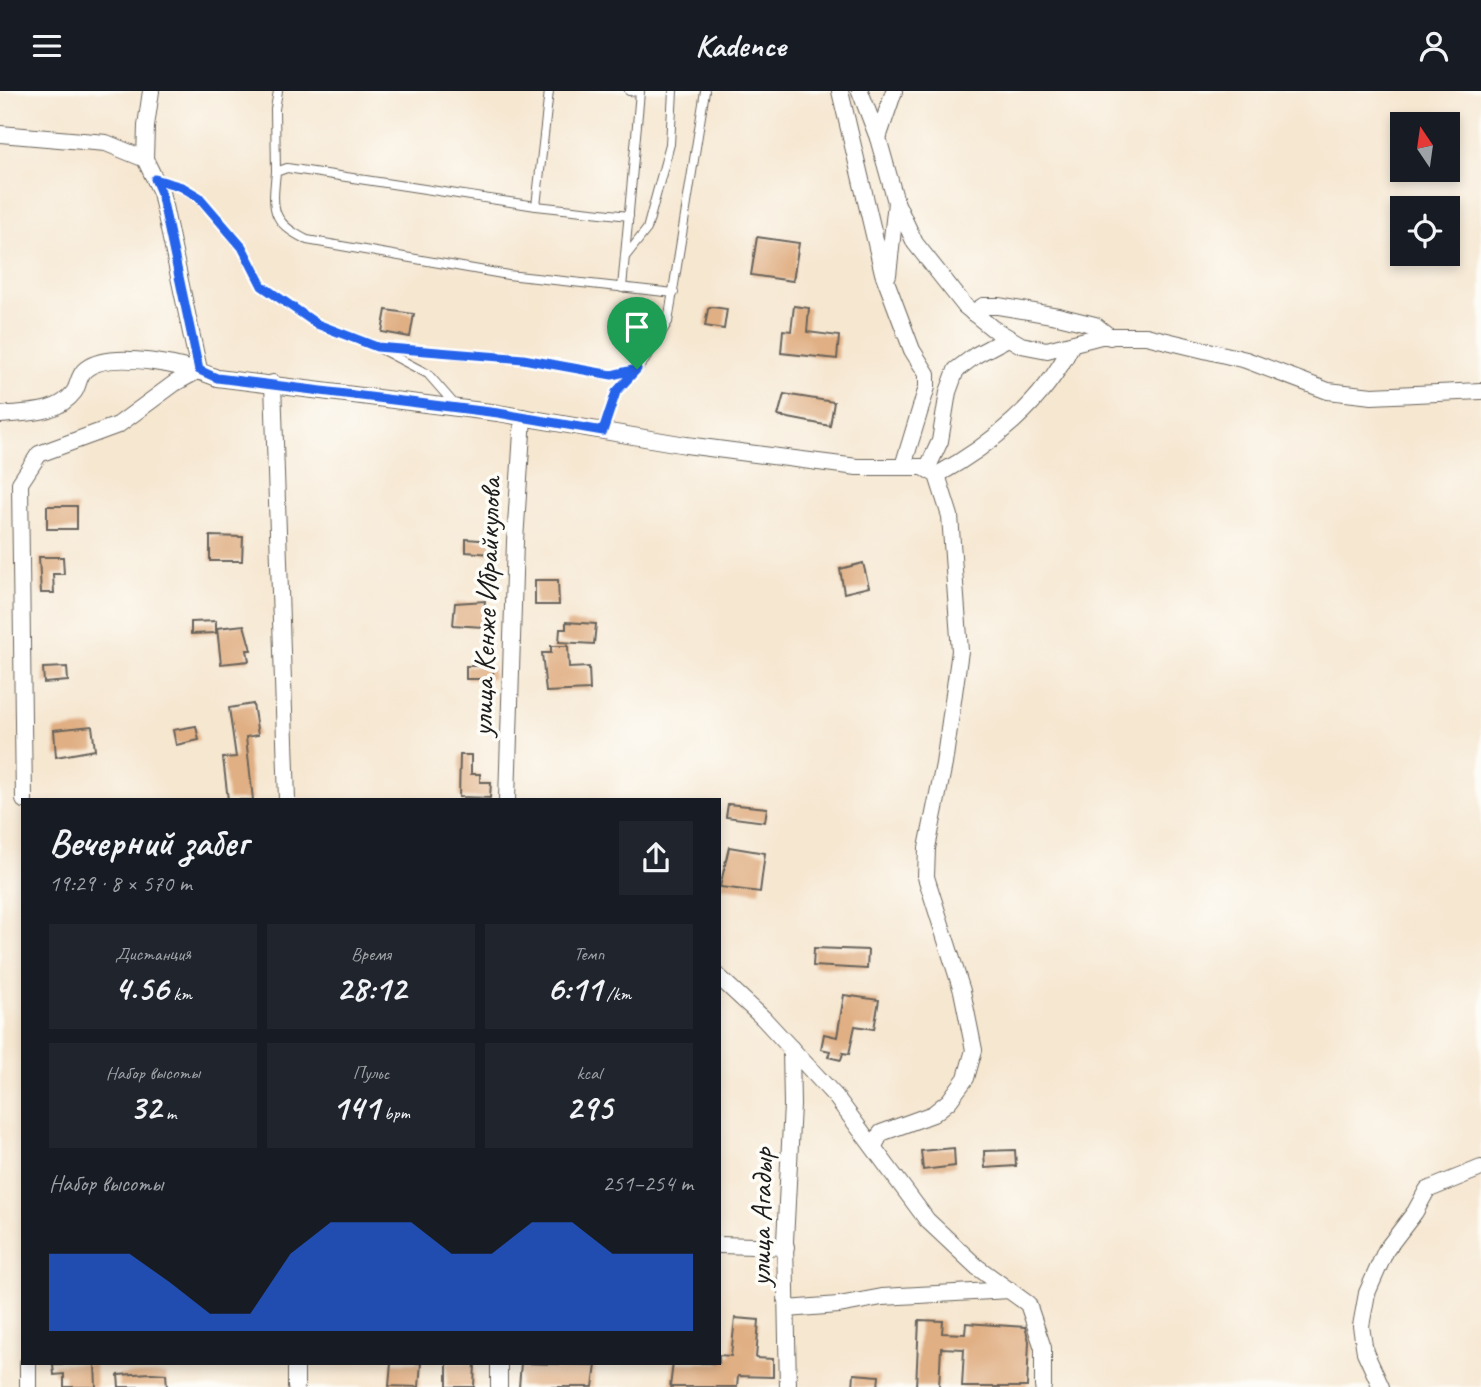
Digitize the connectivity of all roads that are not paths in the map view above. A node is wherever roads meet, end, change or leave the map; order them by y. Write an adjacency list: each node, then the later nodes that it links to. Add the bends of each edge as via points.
1 (151, 91): 12 (street)
2 (278, 91): 13 (lane)
3 (549, 91): 16 (lane)
4 (629, 91): 17 (lane, via 640,92)
5 (673, 91): 18 (lane, via 670,144 647,229)
6 (705, 91): 21 (lane)
7 (840, 91): 19 (street)
8 (860, 91): 11 (street)
9 (894, 91): 11 (street)
10 (0, 134): 12 (street, via 106,143)
11 (878, 138): 15 (street)
12 (145, 159): 14 (street)
13 (276, 171): 16 (lane, via 287,168); 20 (lane, via 276,218 286,230 307,240 508,275)
14 (155, 179): 26 (lane, via 199,197 242,247 262,286 317,324); 28 (street)
15 (896, 201): 19 (street); 22 (street, via 915,243 937,275)
16 (536, 206): 17 (lane)
17 (629, 216): 18 (lane)
18 (625, 257): 20 (lane)
19 (887, 285): 30 (street, via 912,350)
20 (622, 288): 21 (lane)
21 (674, 293): 27 (lane, via 668,322)
22 (973, 313): 23 (street, via 983,306 998,306 1058,316 1095,325); 24 (street)
23 (1110, 337): 25 (street); 32 (street, via 1146,336 1246,360 1328,391 1373,396)
24 (1008, 338): 25 (street, via 1047,350); 29 (street)
25 (1071, 346): 38 (street, via 1060,368 983,449)
26 (377, 347): 27 (lane, via 523,359 599,374); 33 (lane, via 428,374)
27 (637, 369): 36 (lane, via 616,392)
28 (199, 370): 31 (street, via 217,378); 34 (street, via 164,362 107,362 86,368 63,405); 39 (street, via 118,425 38,454 20,483)
29 (956, 370): 30 (street, via 939,376); 38 (street, via 947,392)
30 (927, 374): 37 (street)
31 (273, 383): 33 (street); 40 (street)
32 (1481, 391)
33 (458, 408): 35 (street)
34 (0, 415)
35 (523, 417): 36 (street); 41 (street, улица Кенже Ибрайкулова)
36 (603, 431): 37 (street, via 857,467)
37 (903, 466): 38 (street)
38 (932, 472): 44 (street, via 950,516 960,651 926,877 962,991 974,1050 966,1078 949,1101 933,1114 881,1133)
39 (24, 798)
40 (287, 798)
41 (507, 798)
42 (721, 979): 43 (street)
43 (791, 1048): 44 (street); 47 (street, улица Агадыр)
44 (874, 1146): 48 (street, via 927,1220 977,1267)
45 (1481, 1168): 58 (street, via 1427,1190 1386,1250 1367,1293 1361,1326 1365,1352)
46 (721, 1245): 47 (street)
47 (786, 1247): 49 (street, улица Агадыр)
48 (1010, 1290): 49 (street, via 882,1297); 57 (street, via 1028,1304 1043,1348)
49 (787, 1309): 56 (street, улица Агадыр)
50 (28, 1365): 53 (street)
51 (296, 1365): 54 (street)
52 (499, 1365): 55 (street)
53 (28, 1387)
54 (296, 1387)
55 (499, 1387)
56 (788, 1387)
57 (1043, 1387)
58 (1381, 1387)

